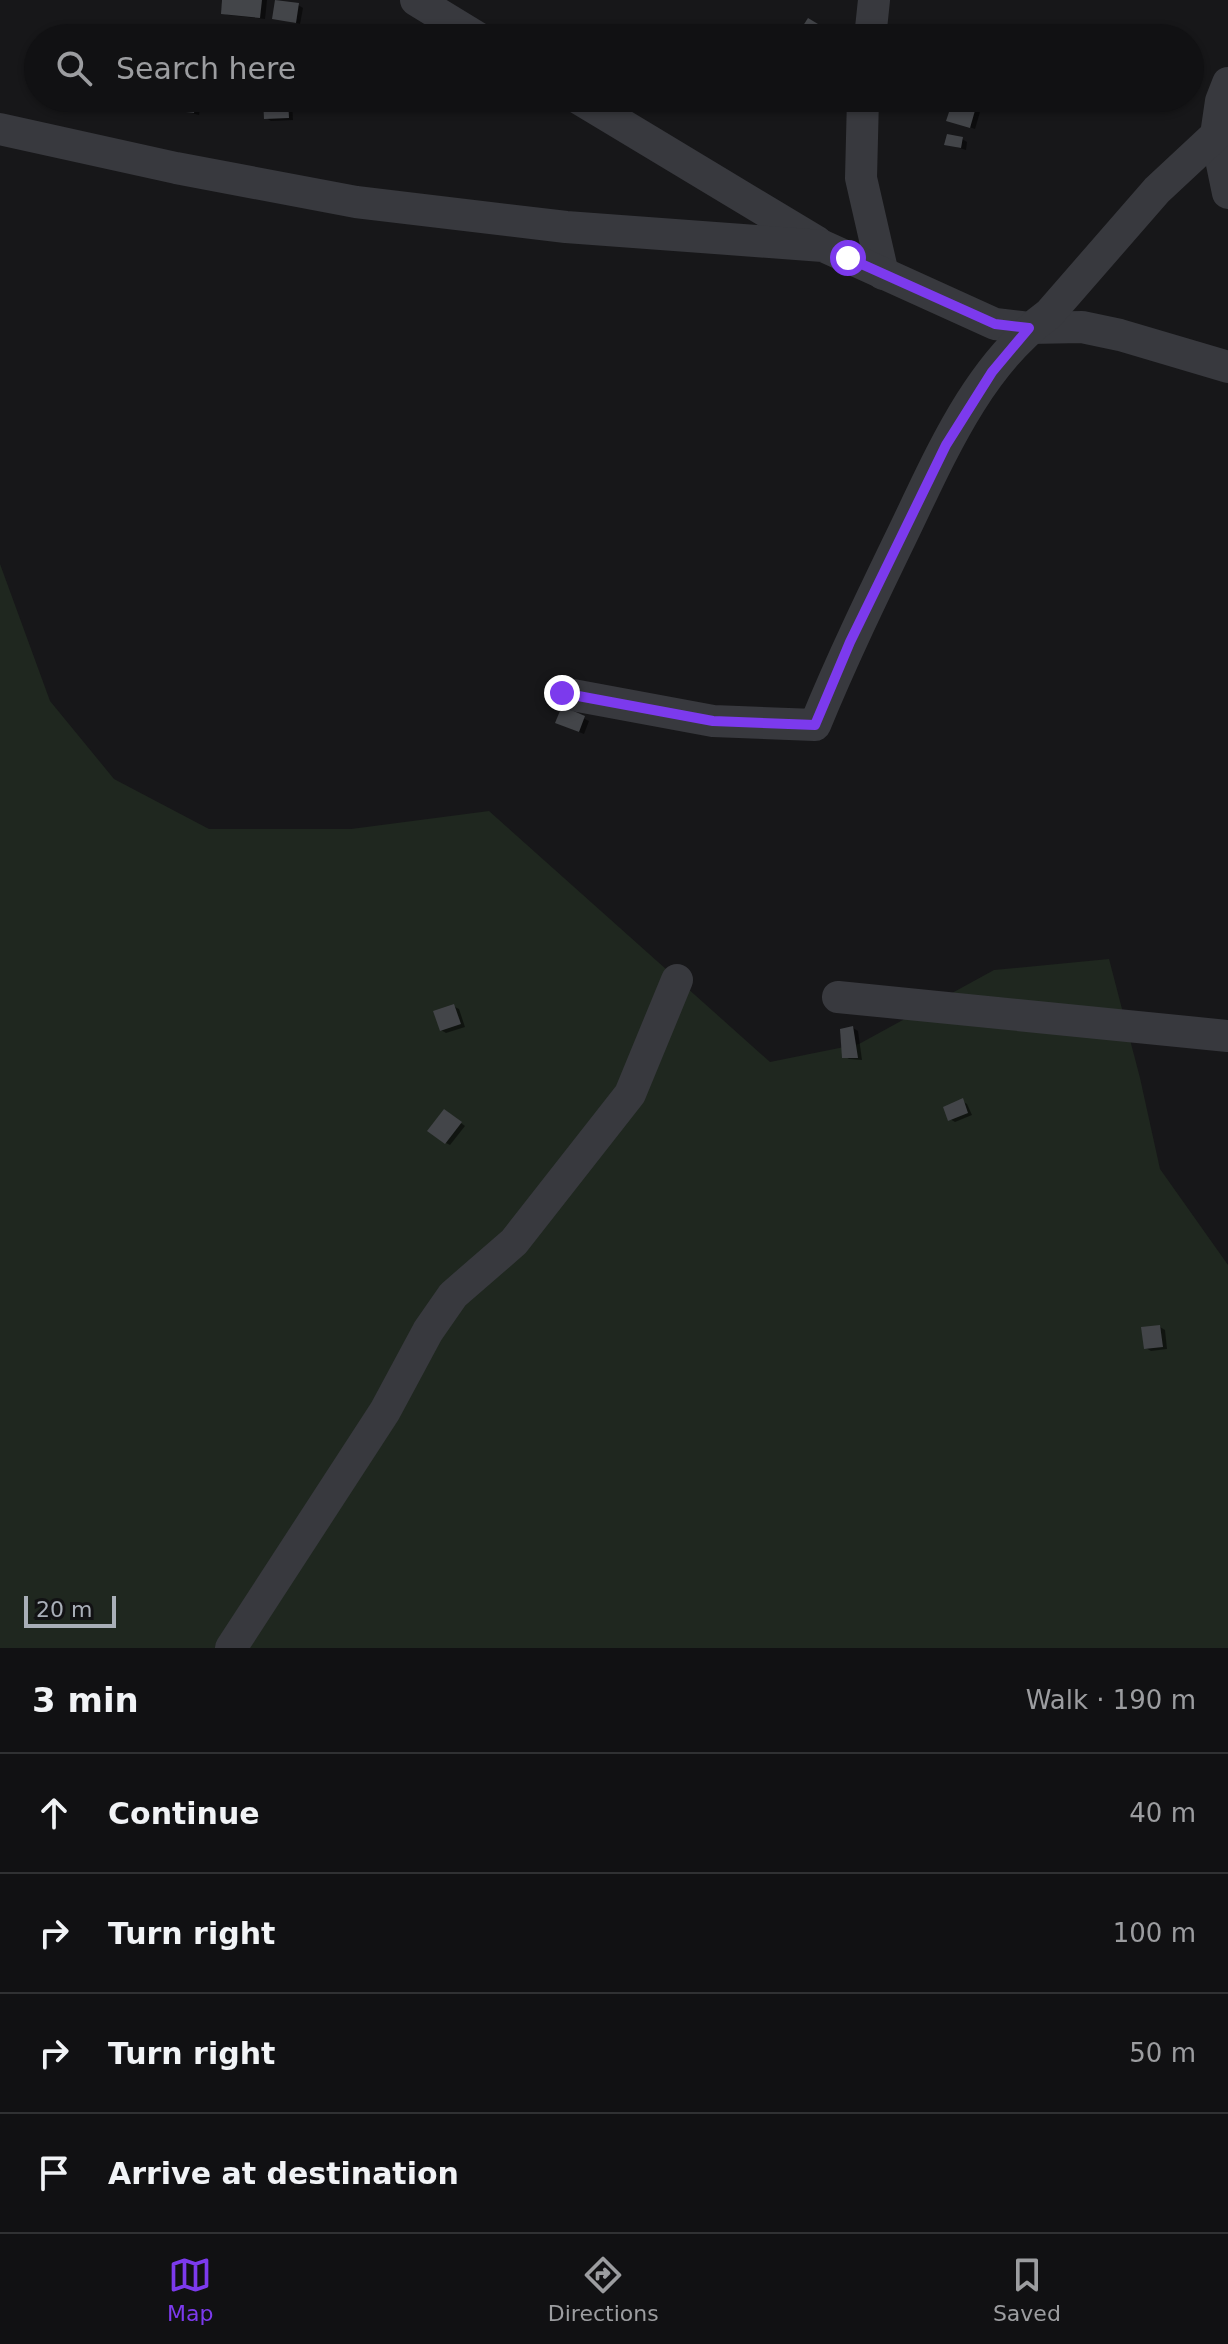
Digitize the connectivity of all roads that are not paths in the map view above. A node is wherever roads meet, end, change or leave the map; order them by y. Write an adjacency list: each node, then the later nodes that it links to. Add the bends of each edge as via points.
1 (416, 0): 3 (street)
2 (874, 0): 4 (street)
3 (455, 24)
4 (871, 24)
5 (1228, 83): 9 (street)
6 (601, 112): 11 (street)
7 (863, 112): 12 (street, via 861,178)
8 (0, 129): 11 (street, via 356,202 566,227)
9 (1216, 135): 10 (street); 13 (street, via 1157,190 1049,314)
10 (1228, 193)
11 (823, 246): 12 (street)
12 (883, 274): 13 (street, via 995,324)
13 (1029, 328): 14 (street, via 1082,327); 15 (street, via 992,372 946,445 815,725 713,721)
14 (1228, 367)
15 (562, 693)
16 (677, 980): 19 (street, via 630,1094 514,1242 453,1295 385,1411)
17 (838, 997): 18 (street)
18 (1228, 1036)
19 (231, 1648)

